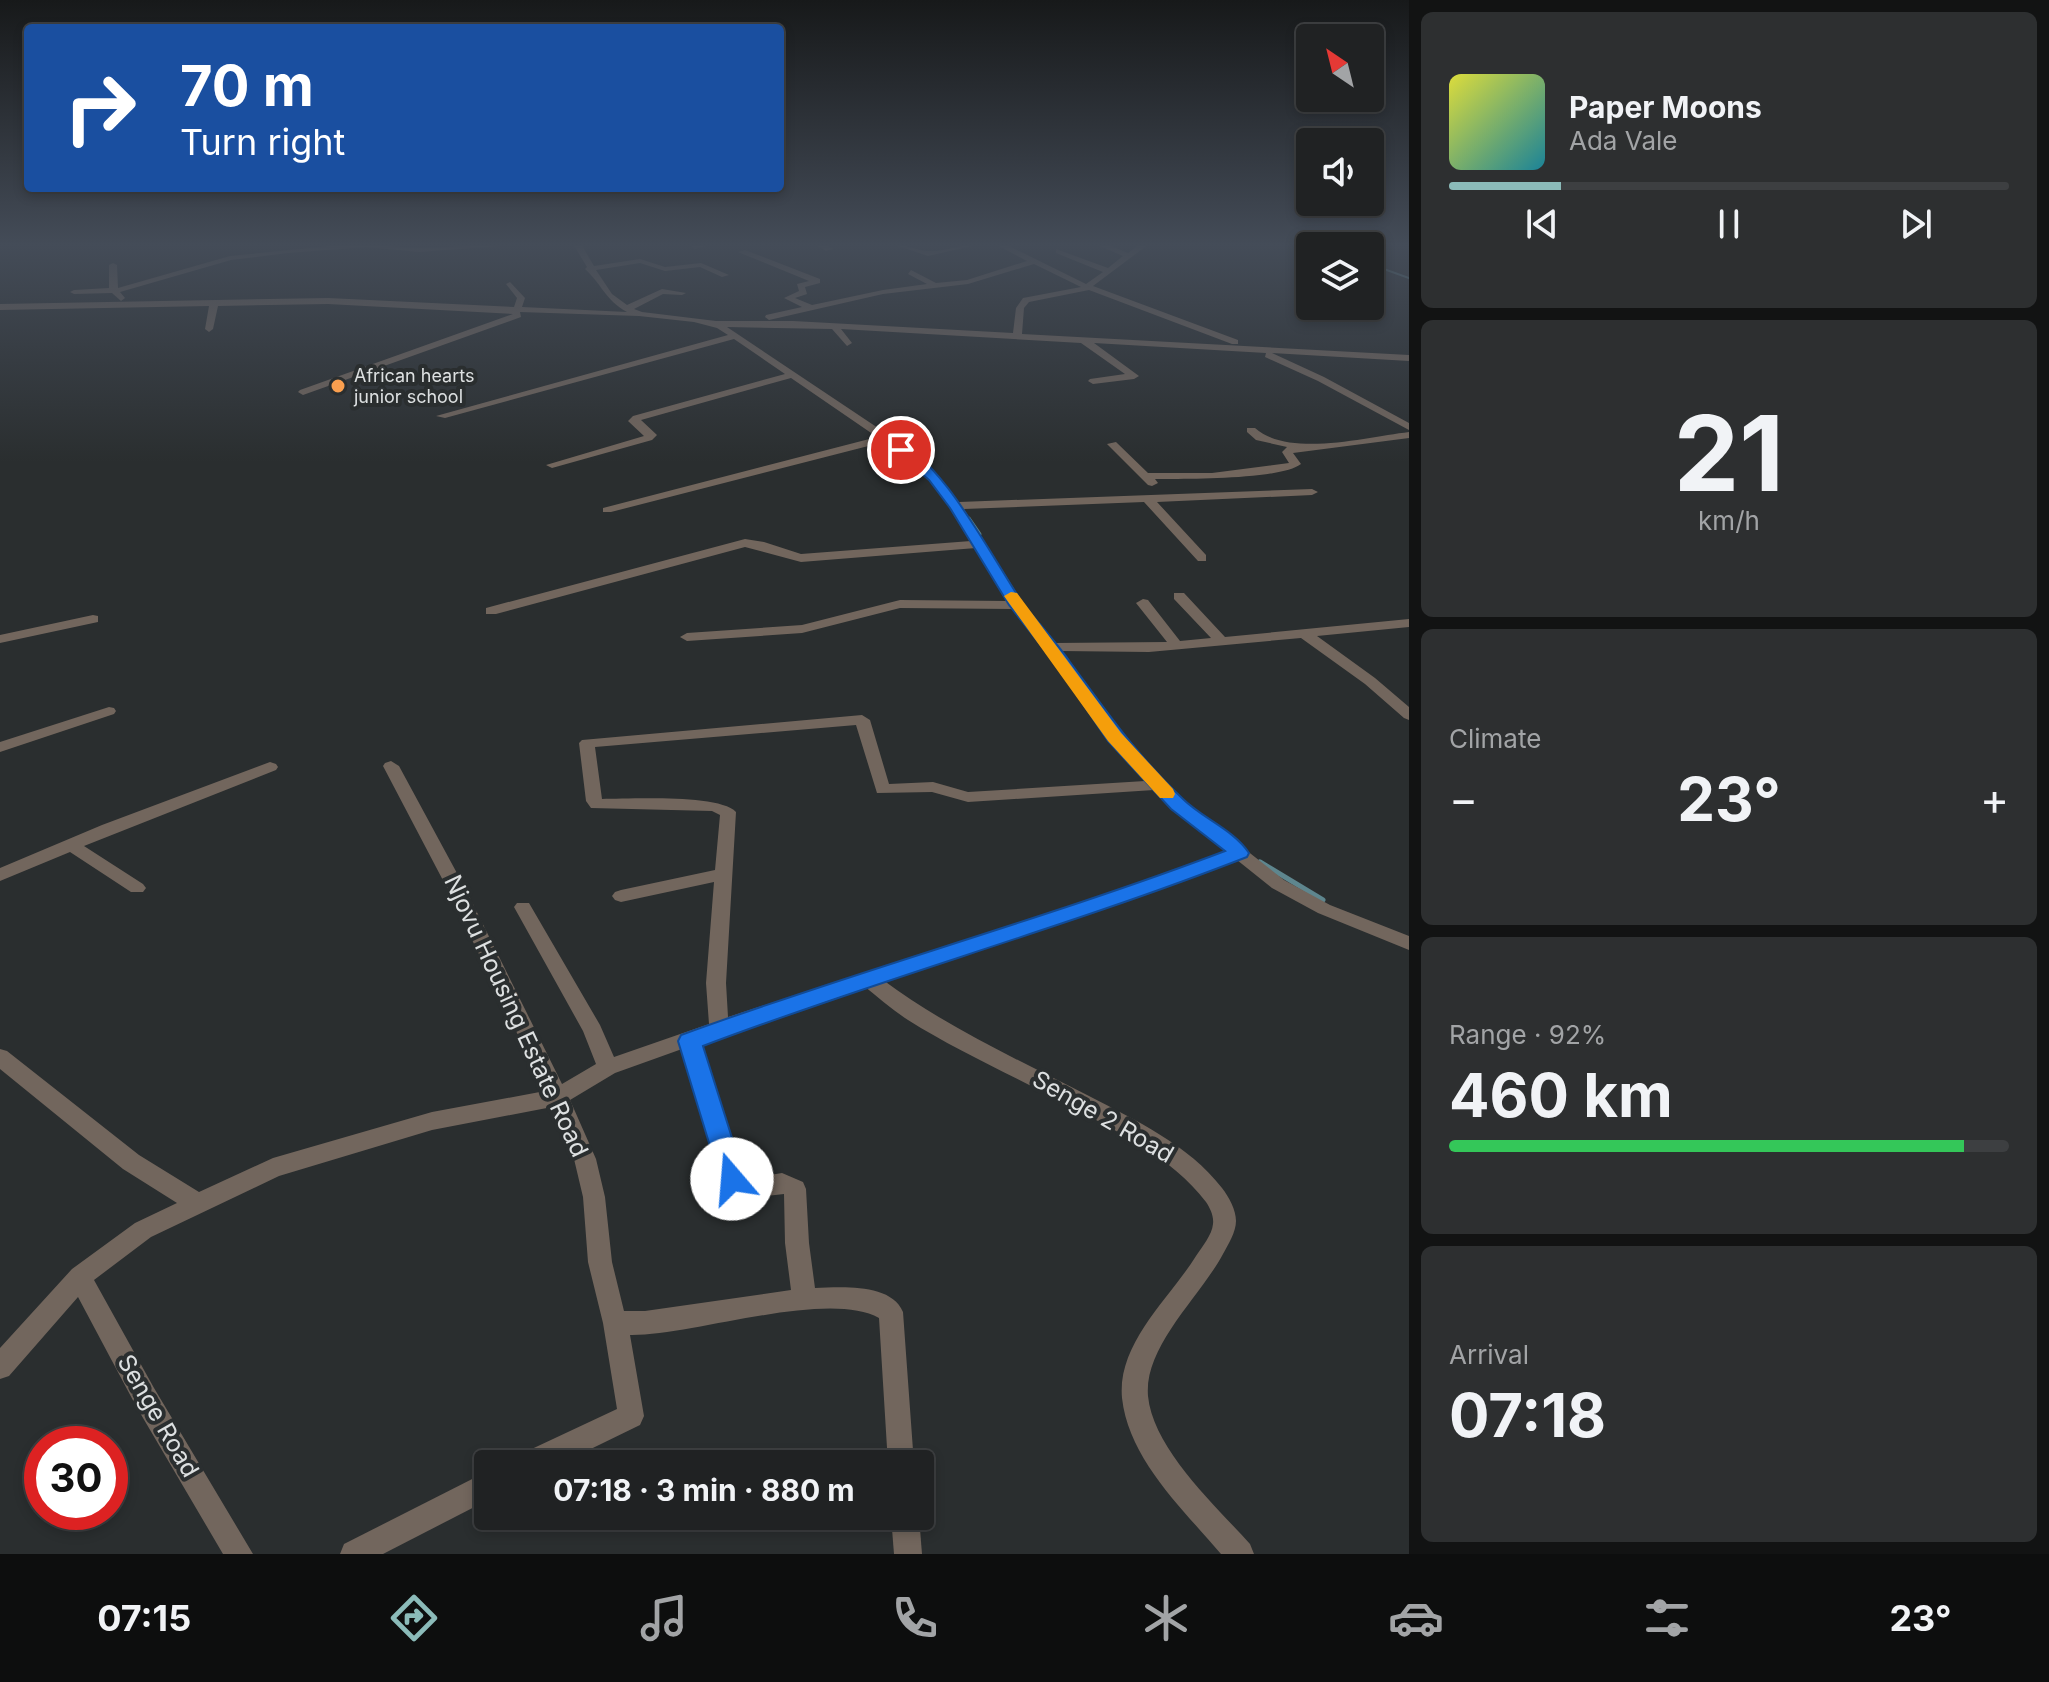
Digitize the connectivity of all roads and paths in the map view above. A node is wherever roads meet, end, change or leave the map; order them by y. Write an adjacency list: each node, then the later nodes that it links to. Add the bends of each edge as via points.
1 (211, 317): 9 (street)
2 (509, 317): 18 (street)
3 (654, 317): 7 (street)
4 (762, 317): 7 (street)
5 (1021, 317): 11 (street)
6 (1164, 317): 14 (street)
7 (718, 324): 8 (street); 10 (street)
8 (834, 326): 11 (street); 13 (street)
9 (209, 329)
10 (735, 336): 16 (street); 19 (street)
11 (1017, 337): 12 (street)
12 (1082, 340): 14 (street); 17 (street, via 1134,376)
13 (847, 343)
14 (1253, 350): 15 (street); 20 (street, via 1312,374)
15 (1409, 358)
16 (791, 375): 23 (street); 26 (street, via 637,418 633,421 652,435 648,438)
17 (1093, 381)
18 (303, 392)
19 (441, 416)
20 (1409, 427)
21 (1251, 430): 25 (street, via 1260,438)
22 (1409, 435): 25 (street)
23 (886, 438): 31 (street, via 933,477); 32 (street)
24 (1112, 444): 27 (street)
25 (1302, 448): 27 (street, via 1287,451 1295,464 1288,467 1212,476)
26 (552, 465)
27 (1145, 476): 30 (street)
28 (1312, 492): 30 (street)
29 (1148, 499): 30 (street); 31 (street); 34 (street)
30 (1167, 499)
31 (956, 506): 33 (street)
32 (607, 510)
33 (980, 544): 37 (street); 38 (street, via 801,558 745,543)
34 (1202, 558)
35 (1179, 596): 46 (street)
36 (1143, 603): 47 (street)
37 (1017, 605): 43 (street, via 900,604 802,629); 48 (street)
38 (491, 611)
39 (93, 619): 44 (street)
40 (1409, 623): 41 (street)
41 (1391, 624): 42 (street); 45 (street)
42 (1305, 634): 46 (street); 50 (street)
43 (687, 637)
44 (0, 639)
45 (1409, 639)
46 (1223, 642): 47 (street)
47 (1177, 646): 48 (street)
48 (1048, 647): 54 (street, via 1114,737)
49 (109, 711): 51 (street)
50 (1409, 715)
51 (0, 747)
52 (391, 766): 68 (street, Njovu Housing Estate Road)
53 (270, 767): 55 (street)
54 (1158, 785): 56 (street); 57 (street, via 968,797 933,787 883,789 862,720 587,743 597,804 726,809)
55 (71, 845): 58 (street); 59 (street)
56 (1240, 853): 62 (street, via 1278,884 1324,909); 63 (street)
57 (725, 874): 60 (street); 64 (street, via 716,983)
58 (0, 875)
59 (137, 888)
60 (621, 896)
61 (523, 907): 67 (street, via 593,1030)
62 (1409, 943)
63 (868, 979): 64 (street); 81 (street, Senge 2 Road, via 914,1014 1129,1127 1183,1163 1219,1203 1225,1225 1143,1353 1134,1407 1152,1448)
64 (719, 1030): 65 (street)
65 (690, 1041): 67 (street); 71 (street, via 736,1186 782,1183 795,1189)
66 (0, 1057): 69 (street, via 131,1162)
67 (608, 1067): 68 (street)
68 (558, 1097): 69 (street, via 432,1121 287,1163); 72 (street, Njovu Housing Estate Road, via 585,1159)
69 (197, 1203): 70 (street, via 143,1230)
70 (80, 1277): 73 (street); 78 (street, Senge Road)
71 (805, 1300): 72 (street); 75 (street, via 857,1300 891,1312)
72 (615, 1323): 74 (street, via 631,1416)
73 (0, 1367)
74 (560, 1450)
75 (900, 1450)
76 (474, 1492): 79 (street)
77 (906, 1530): 80 (street)
78 (239, 1554)
79 (354, 1554)
80 (908, 1554)
81 (1240, 1554)

